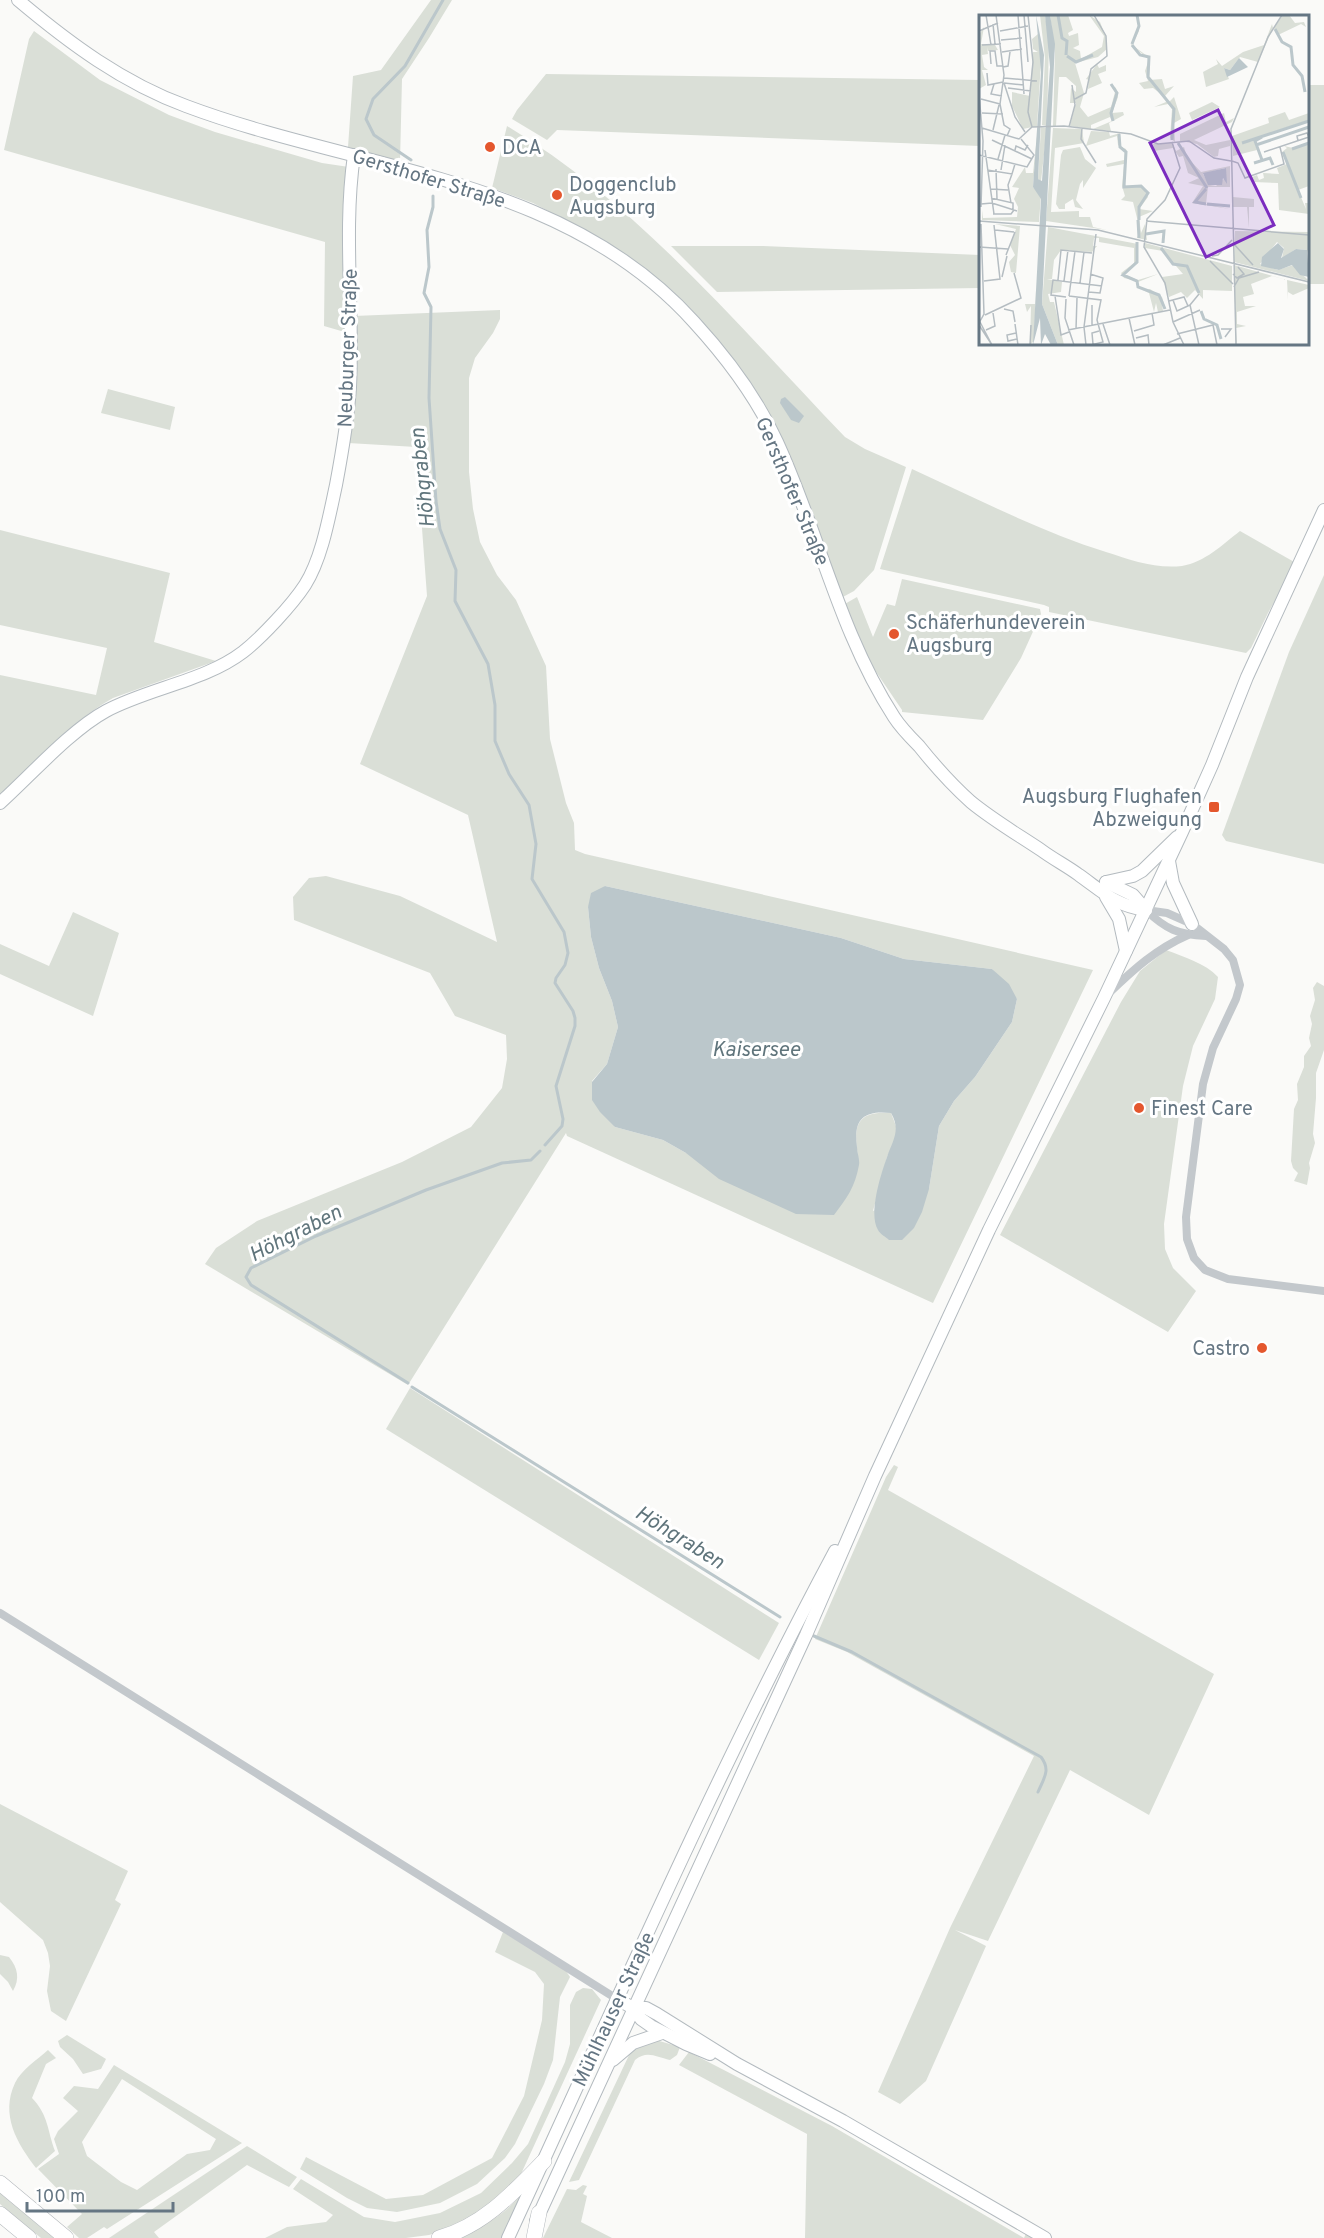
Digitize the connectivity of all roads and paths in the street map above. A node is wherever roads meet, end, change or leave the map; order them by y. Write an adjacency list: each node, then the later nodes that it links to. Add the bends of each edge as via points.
1 (18, 0): 2 (main road, Gersthofer Straße, via 66,40 141,86 185,106)
2 (354, 155): 4 (main road, Neuburger Straße, via 350,387 343,444 321,547 305,584 243,652 215,669 105,712); 7 (main road, Gersthofer Straße, via 486,192 529,209 590,238 666,294 737,374 777,442 837,604 857,650 896,720 972,802)
3 (1324, 510): 5 (main road, via 1247,677)
4 (0, 803)
5 (1182, 832): 6 (main road); 8 (main road, via 1142,871)
6 (1169, 860): 10 (main road); 11 (main road)
7 (1076, 872): 8 (main road, Gersthofer Straße); 9 (main road, Gersthofer Straße)
8 (1106, 882): 10 (main road, Gersthofer Straße, via 1133,895)
9 (1105, 896): 10 (main road, Gersthofer Straße, via 1127,908); 12 (main road, via 1119,920)
10 (1146, 910): 11 (street, via 1167,913); 11 (street, via 1161,925); 12 (main road)
11 (1190, 930): 13 (street, via 1149,958); 14 (street, via 1224,949 1233,960 1240,985 1213,1048 1203,1084 1186,1217 1187,1239 1194,1258 1205,1270 1228,1279)
12 (1126, 951): 13 (main road)
13 (1104, 998): 15 (main road, via 1020,1164)
14 (1324, 1291)
15 (875, 1476): 17 (main road, Mühlhauser Straße, via 718,1780); 18 (main road, Mühlhauser Straße, via 806,1635)
16 (0, 1613): 17 (street)
17 (617, 2000): 18 (main road); 22 (main road, Mühlhauser Straße)
18 (633, 2008): 19 (main road, Mühlhauser Straße, via 641,2019); 20 (main road, Mühlhauser Straße, via 646,2008); 21 (main road, Mühlhauser Straße)
19 (662, 2033): 20 (main road, Mühlhauser Straße); 21 (main road, via 633,2043)
20 (737, 2064): 34 (main road, Mühlhauser Straße)
21 (607, 2065): 26 (main road, Mühlhauser Straße)
22 (544, 2161): 30 (highway, via 484,2217); 31 (main road, Mühlhauser Straße)
23 (0, 2173): 25 (highway)
24 (0, 2183): 25 (highway)
25 (19, 2198): 29 (highway)
26 (539, 2213): 32 (main road, Mühlhauser Straße); 33 (highway)
27 (0, 2214): 28 (highway)
28 (28, 2238)
29 (66, 2238)
30 (438, 2238)
31 (508, 2238)
32 (528, 2238)
33 (534, 2238)
34 (1045, 2238)

